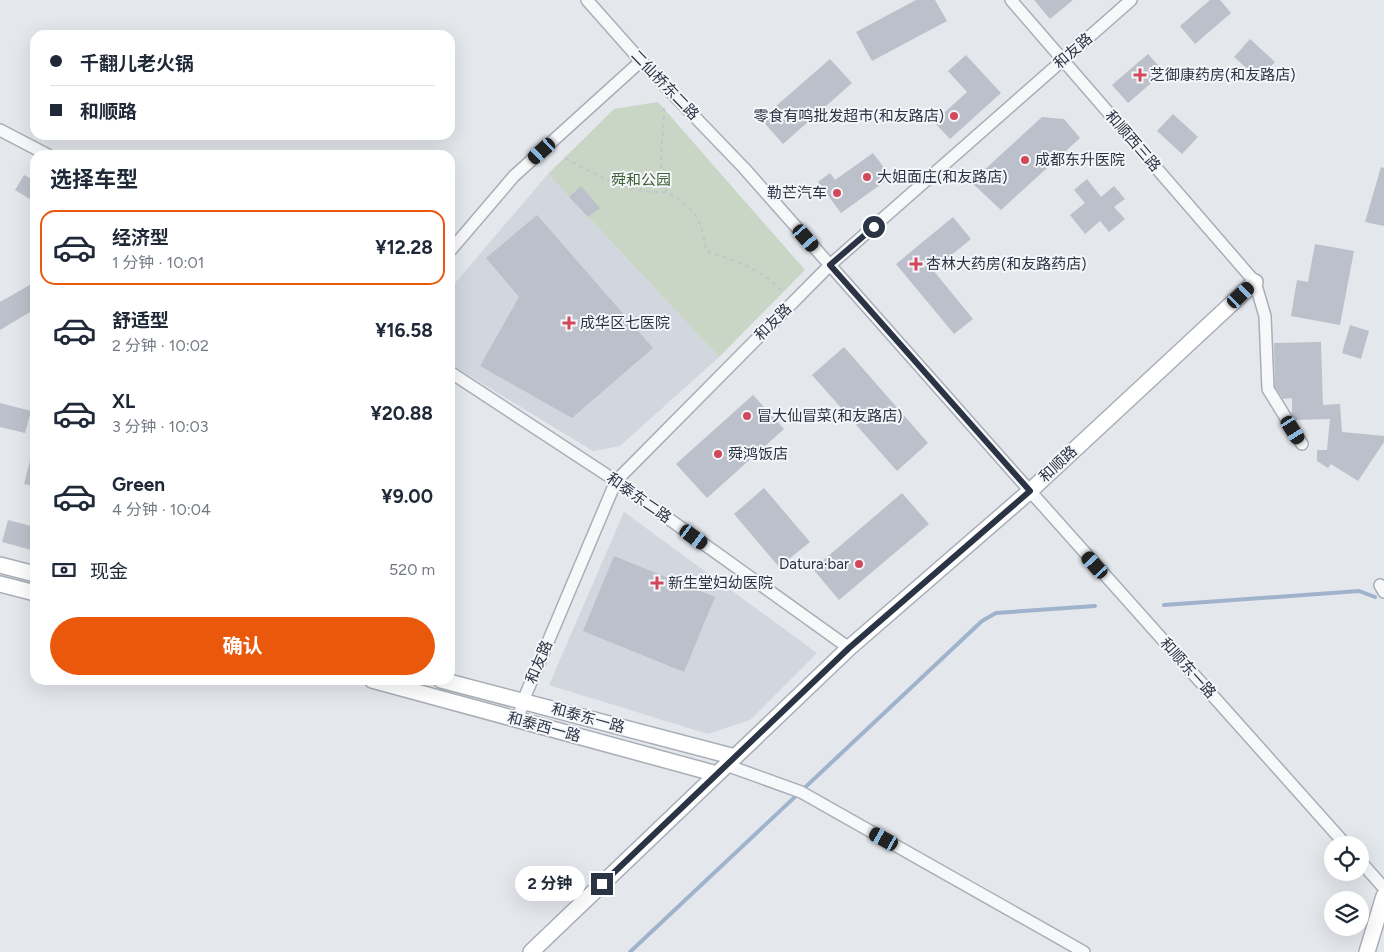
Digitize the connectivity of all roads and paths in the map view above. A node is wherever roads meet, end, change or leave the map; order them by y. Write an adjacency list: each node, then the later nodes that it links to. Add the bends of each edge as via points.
1 (587, 0): 5 (street, 二仙桥东二路)
2 (1011, 0): 4 (street, 和顺西三路)
3 (1131, 0): 4 (street, 和友路)
4 (1063, 60): 12 (street, 和友路); 13 (street, 和顺西三路)
5 (641, 61): 11 (street, via 514,176); 12 (street, 二仙桥东二路, via 744,168)
6 (664, 108): 10 (path, via 661,150)
7 (0, 130): 8 (street)
8 (38, 150)
9 (565, 158): 10 (path, via 617,185 654,193)
10 (667, 192): 14 (path, via 699,221 707,251 757,271)
11 (455, 245)
12 (830, 265): 17 (street, 和友路); 18 (street, 和顺东一路)
13 (1255, 282): 16 (street, via 1265,316 1268,389); 18 (street, 和顺路)
14 (783, 292)
15 (455, 375): 17 (street, 和泰东二路)
16 (1302, 444)
17 (616, 481): 23 (street, 和泰东二路); 26 (street, 和友路)
18 (1030, 491): 23 (street, 和顺路); 29 (street, 和顺东一路)
19 (0, 565): 20 (street)
20 (30, 573)
21 (0, 584): 22 (street)
22 (30, 592)
23 (849, 648): 28 (street, 和顺路)
24 (455, 684): 26 (street, 和泰东一路)
25 (390, 685): 27 (street, 和泰西一路)
26 (523, 701): 27 (street, 和友路); 28 (street, 和泰东一路)
27 (518, 720): 28 (street, 和泰西一路)
28 (726, 765): 33 (street, 和顺路); 34 (street, via 801,792)
29 (1338, 836)
30 (1369, 871): 31 (street)
31 (1384, 888)
32 (1384, 896): 35 (street)
33 (531, 952)
34 (1084, 952)
35 (1367, 952)

